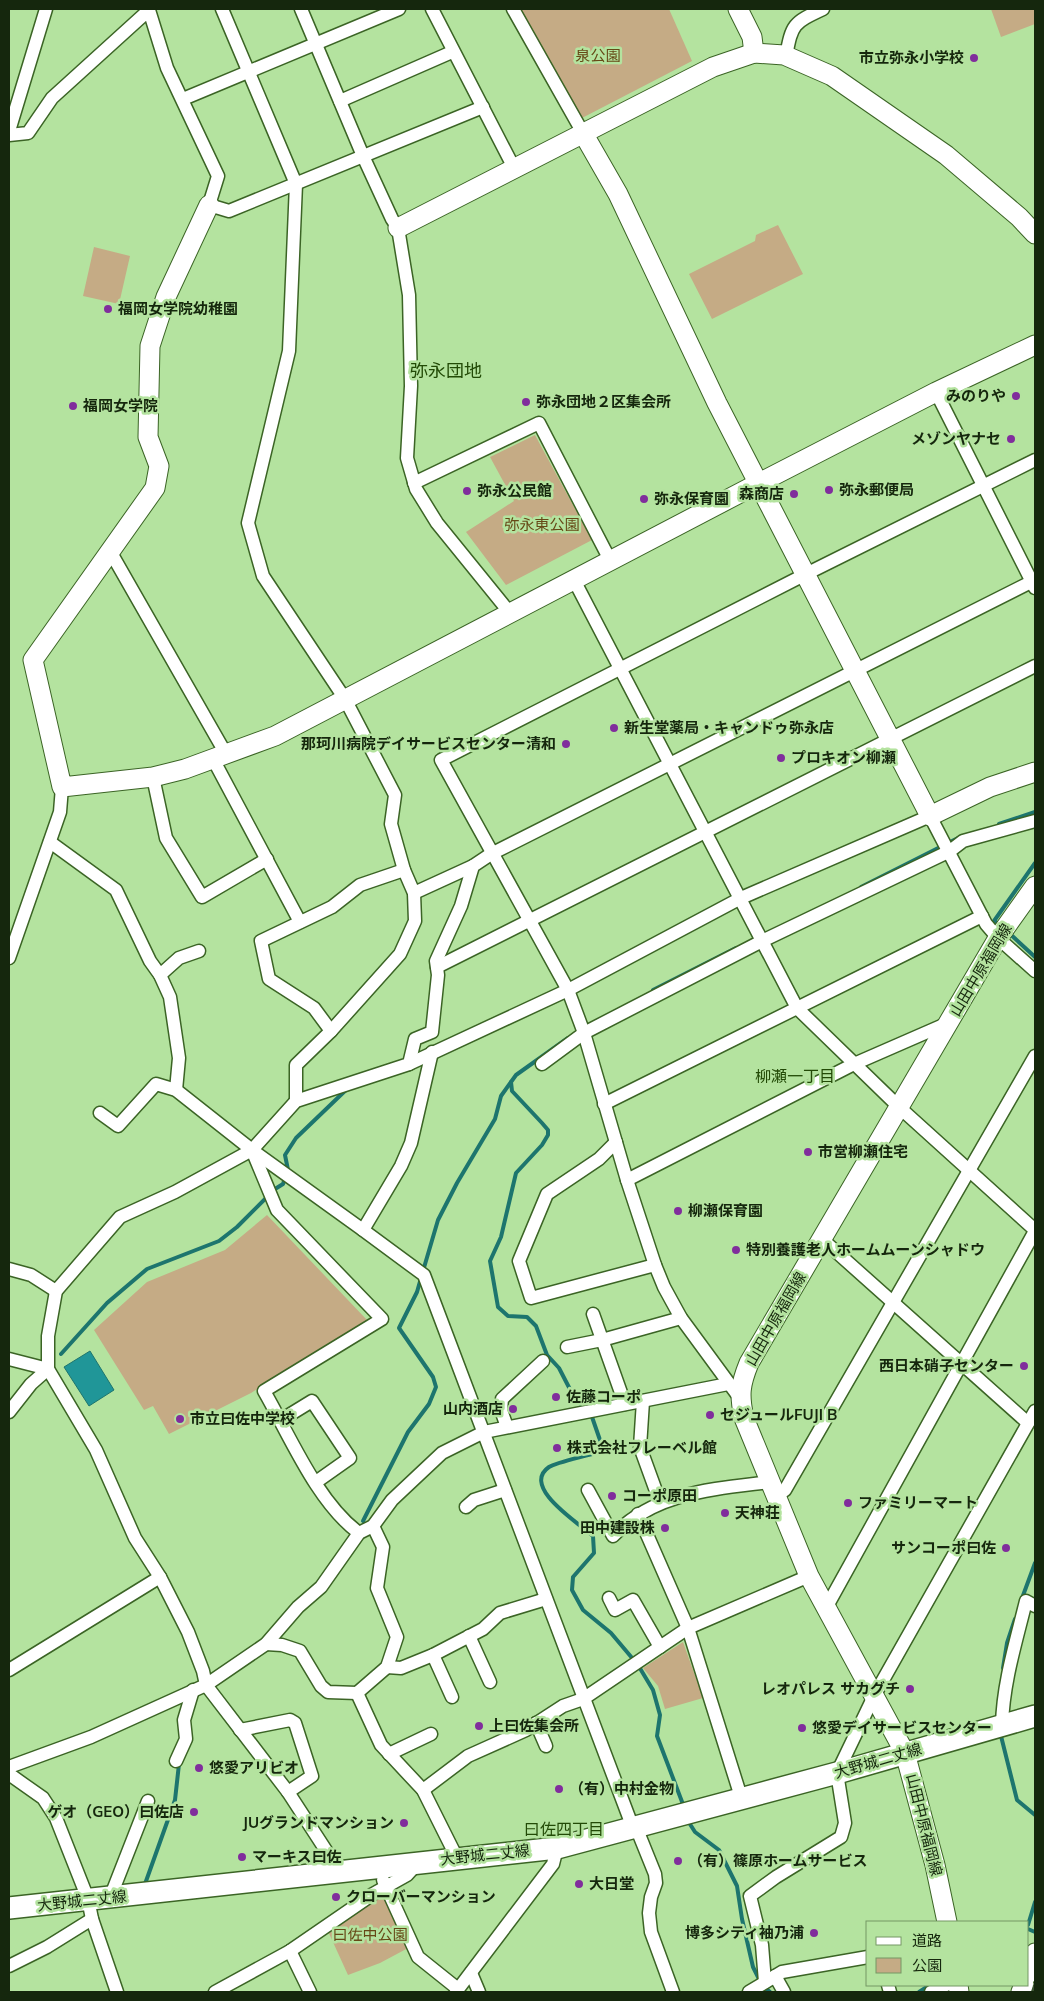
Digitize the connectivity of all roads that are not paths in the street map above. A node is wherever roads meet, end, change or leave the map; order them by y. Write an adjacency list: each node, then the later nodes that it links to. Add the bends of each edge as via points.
1 (46, 9): 18 (street)
2 (149, 9): 15 (street, via 167,68); 20 (street, via 52,98 28,133)
3 (222, 9): 14 (street)
4 (301, 9): 10 (street)
5 (399, 9): 10 (street)
6 (432, 9): 11 (street)
7 (513, 9): 19 (street)
8 (738, 9): 12 (street, via 752,37)
9 (820, 9): 13 (street, via 799,20 791,30)
10 (317, 44): 14 (street); 16 (street)
11 (452, 52): 16 (street); 17 (street)
12 (754, 53): 13 (street); 19 (street, via 713,67)
13 (786, 56): 26 (street, via 832,76 946,155 1019,216)
14 (249, 72): 15 (street); 23 (street)
15 (183, 99): 24 (street, via 218,176)
16 (340, 100): 21 (street)
17 (483, 107): 21 (street); 22 (street)
18 (9, 131)
19 (583, 133): 22 (street); 31 (street, via 618,194 717,403)
20 (9, 135)
21 (363, 156): 23 (street); 25 (street)
22 (514, 168): 25 (street)
23 (296, 184): 24 (street, via 229,210); 42 (street, via 289,351 248,523 263,576)
24 (209, 205): 33 (street, via 166,297 150,346 148,437 159,466 155,488)
25 (398, 228): 30 (street, via 409,295 411,378 408,458)
26 (1035, 234)
27 (1035, 345): 28 (street)
28 (936, 392): 31 (street); 32 (street)
29 (1035, 460): 32 (street)
30 (414, 483): 34 (street, via 539,423); 38 (street, via 437,523)
31 (759, 483): 34 (street); 35 (street)
32 (985, 485): 35 (street); 37 (street)
33 (110, 551): 44 (street); 48 (street, via 33,660)
34 (610, 560): 36 (street)
35 (806, 574): 40 (street); 41 (street)
36 (574, 580): 38 (street); 40 (street)
37 (1034, 583): 41 (street)
38 (510, 613): 42 (street)
39 (1035, 666): 43 (street)
40 (621, 668): 45 (street); 54 (street, via 441,760)
41 (855, 669): 43 (street); 45 (street)
42 (346, 699): 44 (street, via 275,736); 57 (street, via 395,795 390,824)
43 (891, 738): 49 (street); 51 (street)
44 (220, 756): 47 (street); 55 (street)
45 (670, 763): 51 (street); 54 (street)
46 (1035, 772): 49 (street, via 990,787)
47 (153, 777): 48 (street); 55 (street, via 166,838 202,896)
48 (62, 788): 52 (street, via 60,812)
49 (930, 816): 53 (street); 60 (street)
50 (1035, 821): 53 (street, via 963,842)
51 (706, 832): 60 (street); 62 (street)
52 (50, 842): 67 (street); 70 (street, via 116,890)
53 (950, 851): 61 (street); 65 (street)
54 (491, 854): 56 (street); 62 (street)
55 (267, 859): 63 (street)
56 (473, 866): 59 (street); 68 (street, via 436,961)
57 (404, 870): 59 (street); 63 (street, via 360,886 332,907)
58 (1035, 886): 64 (street, 山田中原福岡線)
59 (414, 893): 75 (street, via 414,921 400,954)
60 (741, 898): 65 (street); 71 (street)
61 (982, 916): 64 (street); 72 (street)
62 (530, 920): 68 (street); 71 (street)
63 (300, 922): 75 (street, via 261,941 269,979 314,1008)
64 (1002, 932): 69 (street); 73 (street, 山田中原福岡線)
65 (762, 941): 72 (street); 74 (street)
66 (199, 951): 70 (street, via 179,958)
67 (9, 958)
68 (437, 967): 78 (street, via 437,1001 432,1032 415,1039)
69 (1035, 971)
70 (160, 975): 81 (street, via 170,997 179,1058)
71 (568, 990): 74 (street); 76 (street)
72 (797, 1008): 80 (street); 83 (street)
73 (949, 1023): 80 (street); 84 (street, 山田中原福岡線)
74 (582, 1028): 79 (street); 83 (street)
75 (331, 1031): 82 (street, via 296,1064)
76 (432, 1052): 78 (street); 90 (street, via 411,1143)
77 (1035, 1056): 88 (street)
78 (409, 1064): 82 (street)
79 (542, 1064)
80 (854, 1064): 84 (street); 89 (street)
81 (176, 1090): 85 (street, via 156,1084 118,1126); 87 (street)
82 (296, 1101): 87 (street)
83 (604, 1104): 86 (street)
84 (899, 1107): 88 (street); 92 (street, 山田中原福岡線)
85 (100, 1113)
86 (616, 1142): 89 (street); 93 (street, via 599,1159 547,1194 519,1261 531,1298)
87 (252, 1150): 90 (street); 95 (street, via 176,1192 120,1217); 110 (street, via 278,1210 382,1319 264,1391)
88 (969, 1170): 91 (street); 96 (street)
89 (627, 1180): 93 (street)
90 (363, 1230): 113 (street, via 422,1273)
91 (1035, 1230): 103 (street)
92 (823, 1240): 96 (street); 105 (street, 山田中原福岡線)
93 (655, 1265): 98 (street)
94 (9, 1269): 95 (street, via 31,1275)
95 (56, 1291): 104 (street, via 48,1336)
96 (893, 1302): 103 (street); 115 (street, via 785,1490)
97 (593, 1314): 99 (street)
98 (681, 1318): 99 (street); 105 (street)
99 (602, 1340): 100 (street); 107 (street)
100 (567, 1346)
101 (9, 1359): 104 (street)
102 (544, 1361): 112 (street, via 502,1400 501,1410)
103 (962, 1364): 111 (street); 128 (street)
104 (48, 1368): 109 (street); 124 (street, via 96,1450 135,1538)
105 (734, 1390): 106 (street); 115 (street, 山田中原福岡線)
106 (643, 1401): 107 (street); 118 (street, via 640,1447)
107 (625, 1404): 112 (street)
108 (1035, 1411): 111 (street)
109 (9, 1412)
110 (280, 1420): 114 (street); 114 (street, via 312,1401 350,1458)
111 (1028, 1423): 140 (street)
112 (507, 1427): 113 (street)
113 (484, 1432): 116 (street); 121 (street, via 442,1453 392,1500)
114 (316, 1482): 122 (street, via 347,1524)
115 (773, 1489): 118 (street); 123 (street, 山田中原福岡線)
116 (506, 1490): 119 (street, via 474,1500); 126 (street)
117 (588, 1490): 120 (street, via 613,1536)
118 (660, 1502): 120 (street)
119 (466, 1507)
120 (638, 1514): 129 (street)
121 (373, 1526): 122 (street); 134 (street, via 383,1547 377,1588 397,1637)
122 (359, 1533): 131 (street, via 321,1587 298,1607)
123 (809, 1576): 128 (street, 山田中原福岡線); 129 (street)
124 (160, 1577): 135 (street); 137 (street, via 188,1632)
125 (609, 1598): 132 (street, via 615,1610 633,1600)
126 (546, 1599): 130 (street, via 500,1613 484,1629); 142 (street)
127 (1035, 1606): 145 (street, via 1026,1601 1006,1686)
128 (826, 1608): 140 (street, 山田中原福岡線)
129 (688, 1628): 132 (street); 157 (street)
130 (469, 1636): 133 (street); 136 (street)
131 (266, 1644): 137 (street); 139 (street, via 300,1651 328,1692)
132 (660, 1647): 142 (street)
133 (433, 1655): 134 (street, via 401,1668); 141 (street)
134 (387, 1667): 139 (street)
135 (9, 1670)
136 (490, 1682)
137 (206, 1685): 138 (street); 146 (street)
138 (193, 1690): 151 (street, via 184,1720 186,1738); 152 (street, via 91,1737)
139 (357, 1693): 150 (street, via 380,1745)
140 (874, 1696): 149 (street, 山田中原福岡線); 153 (street)
141 (452, 1697)
142 (583, 1699): 144 (street, via 563,1706); 159 (street)
143 (1035, 1716): 145 (main road, 大野城二丈線)
144 (536, 1723): 148 (street); 155 (street, via 468,1756)
145 (1002, 1726): 149 (main road, 大野城二丈線)
146 (240, 1730): 156 (street); 156 (street, via 290,1720 295,1723 312,1776)
147 (430, 1734): 150 (street)
148 (546, 1746)
149 (905, 1753): 153 (main road, 大野城二丈線); 169 (street, 山田中原福岡線)
150 (389, 1754): 155 (street)
151 (176, 1761)
152 (9, 1767)
153 (837, 1773): 157 (main road, 大野城二丈線); 176 (street, via 845,1822 841,1837 750,1896)
154 (9, 1774): 168 (street, via 43,1798 56,1818)
155 (423, 1790): 161 (street)
156 (288, 1792): 164 (street)
157 (741, 1797): 159 (main road, 大野城二丈線)
158 (148, 1801): 166 (street)
159 (635, 1828): 160 (main road, 大野城二丈線); 183 (street, via 655,1874 649,1913 651,1932)
160 (557, 1848): 161 (main road, 大野城二丈線); 175 (street, via 553,1864)
161 (457, 1858): 162 (main road, 大野城二丈線)
162 (418, 1862): 163 (main road, 大野城二丈線); 165 (street, via 407,1875)
163 (376, 1867): 164 (main road, 大野城二丈線); 165 (street)
164 (340, 1872): 166 (main road, 大野城二丈線)
165 (386, 1886): 170 (street); 178 (street, via 418,1957)
166 (110, 1898): 168 (main road, 大野城二丈線)
167 (9, 1908): 168 (main road, 大野城二丈線)
168 (90, 1909): 173 (street, via 47,1947); 179 (street)
169 (948, 1921)
170 (290, 1951): 180 (street); 181 (street)
171 (1035, 1953): 174 (street)
172 (866, 1957): 176 (street, via 782,1972)
173 (9, 1966)
174 (1029, 1971)
175 (471, 1973): 178 (street); 182 (street)
176 (770, 1979): 184 (street); 185 (street)
177 (944, 1986): 186 (street)
178 (457, 1991)
179 (117, 1992)
180 (215, 1992)
181 (310, 1992)
182 (479, 1992)
183 (673, 1992)
184 (749, 1992)
185 (784, 1992)
186 (931, 1992)

